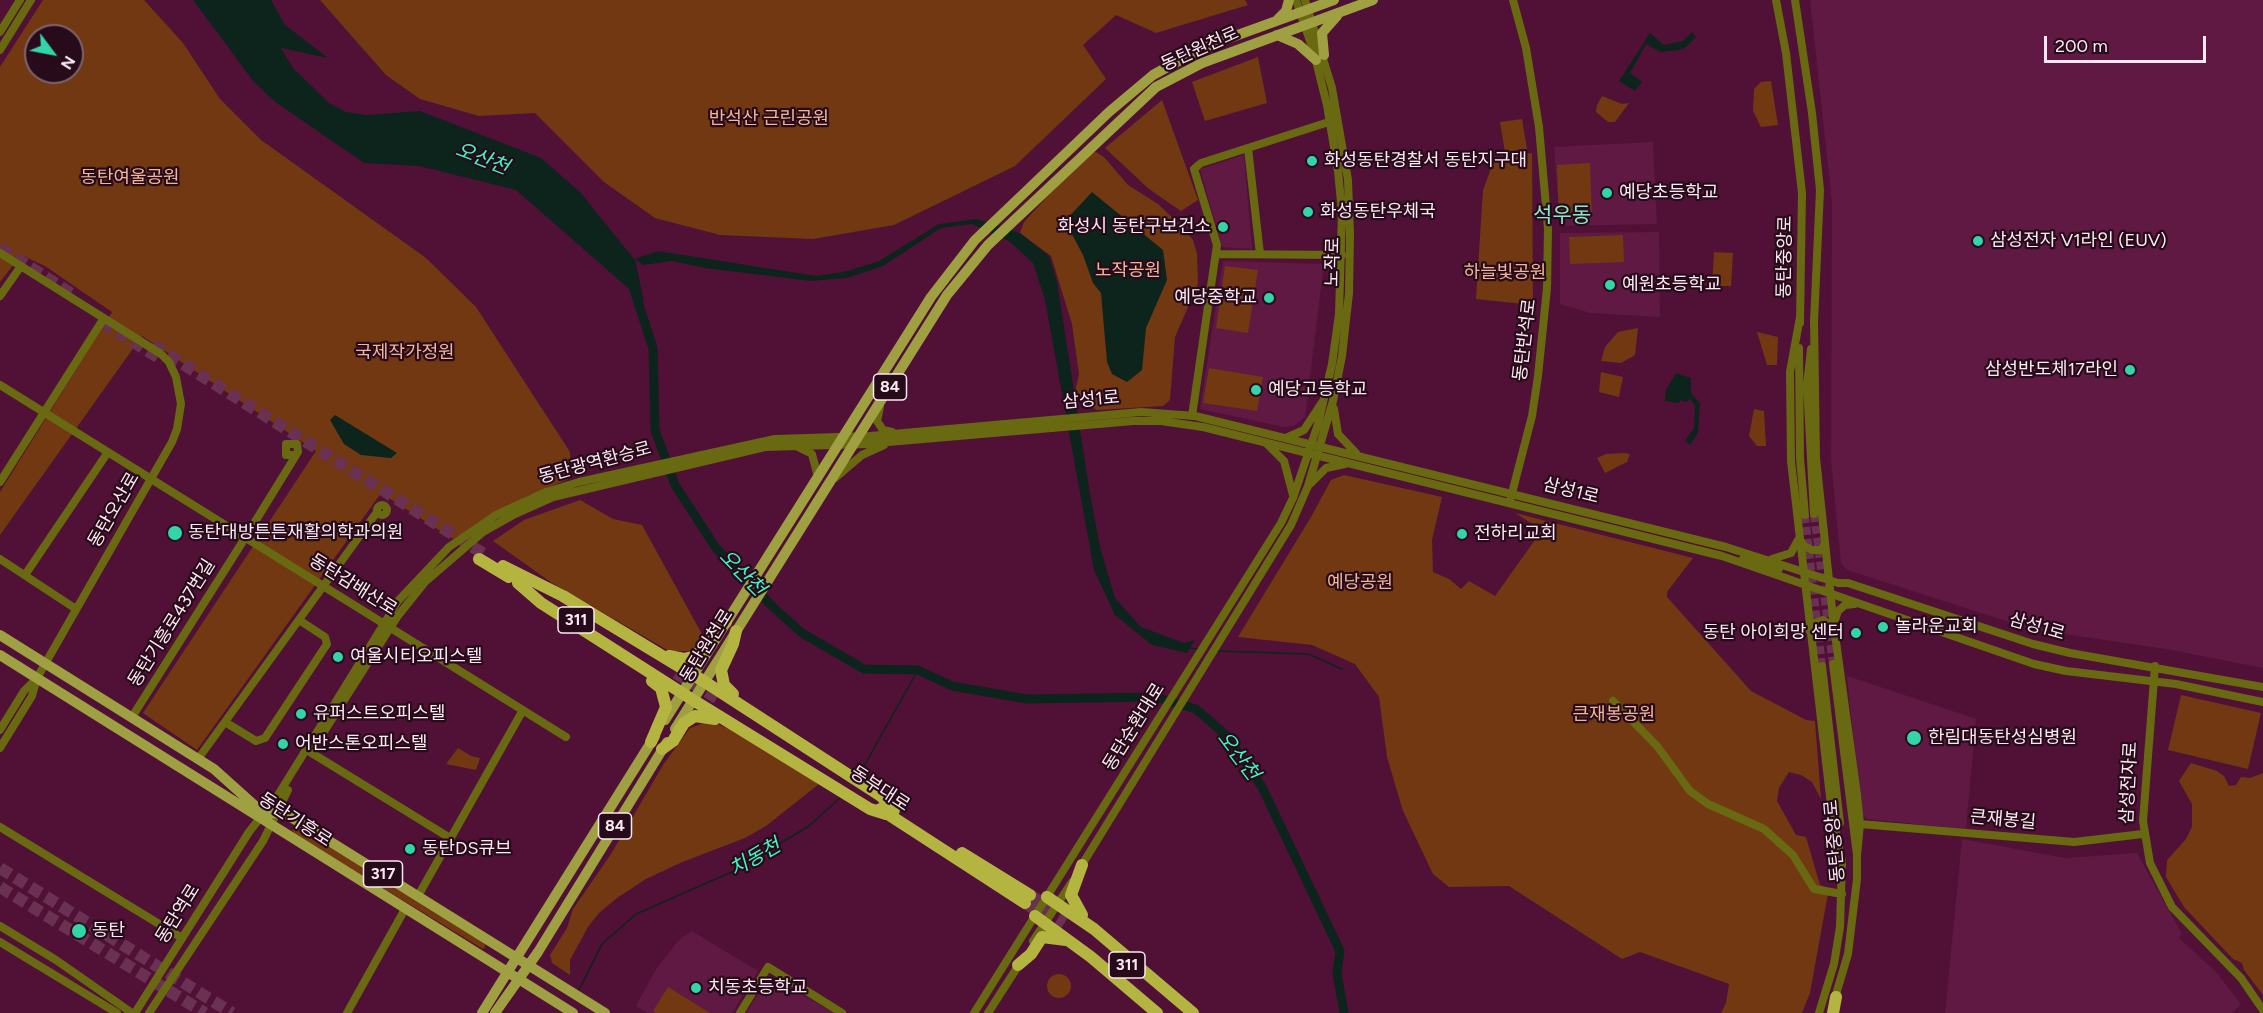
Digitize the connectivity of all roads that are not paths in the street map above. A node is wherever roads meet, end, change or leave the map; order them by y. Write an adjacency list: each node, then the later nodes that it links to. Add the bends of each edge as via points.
1 (20, 0): 14 (street)
2 (31, 0): 16 (street)
3 (1289, 0): 12 (main road, via 1286,11)
4 (1296, 0): 10 (street, 노작로)
5 (1334, 0): 10 (main road, 동탄원천로 / 84)
6 (1373, 0): 11 (main road, 동탄원천로 / 84)
7 (1513, 0): 53 (street, 동탄반석로, via 1538,117 1548,229 1544,330 1532,416)
8 (1776, 0): 28 (street, 동탄중앙로, via 1802,193)
9 (1795, 0): 29 (street, 동탄중앙로, via 1820,190)
10 (1304, 7): 12 (main road, 동탄원천로 / 84); 13 (street, 노작로)
11 (1344, 7): 13 (main road, 동탄원천로 / 84); 17 (main road, via 1324,30)
12 (1275, 22): 38 (main road, 동탄원천로 / 84, via 1202,48 1153,75 1001,214 975,240 931,297)
13 (1309, 23): 15 (main road, 동탄원천로 / 84); 17 (street, 노작로)
14 (0, 32)
15 (1277, 35): 17 (main road); 31 (main road, 동탄원천로 / 84, via 1202,63 1156,87 988,245 947,295)
16 (0, 50)
17 (1320, 60): 18 (street, 노작로)
18 (1334, 120): 19 (street); 20 (street, 노작로)
19 (1248, 148): 22 (street, via 1201,163 1194,169 1217,245); 23 (street)
20 (1346, 222): 24 (street, 노작로); 32 (street, 노작로, via 1347,320)
21 (0, 252): 25 (street)
22 (1216, 254): 23 (street, 노작로); 34 (street)
23 (1260, 254): 24 (street, 노작로)
24 (1342, 255): 32 (street, 노작로)
25 (21, 266): 26 (street); 27 (street)
26 (0, 296)
27 (104, 318): 33 (street); 50 (street, 동탄오산로, via 161,354 176,377 181,404 177,429)
28 (1800, 318): 29 (street, 동탄중앙로, via 1798,383 1809,514 1807,385); 60 (street, via 1790,372 1791,461)
29 (1814, 319): 62 (street, via 1816,458)
30 (0, 385): 33 (street, 동탄감배산로)
31 (885, 393): 37 (street, via 877,422 883,430); 39 (main road, 동탄원천로 / 84)
32 (1329, 400): 36 (street, via 1299,434); 43 (street, 노작로); 46 (street, via 1338,434)
33 (44, 412): 44 (street, 동탄감배산로); 51 (street)
34 (1192, 416): 35 (street, 삼성1로, via 1141,412); 36 (street, 삼성1로)
35 (1094, 420): 37 (street, 삼성1로); 40 (street, 삼성1로, via 1177,422)
36 (1276, 436): 43 (street, 삼성1로)
37 (902, 437): 39 (street, 삼성1로); 52 (street, via 871,450)
38 (841, 441): 39 (street, 동탄광역환승로); 41 (street, 동탄광역환승로); 42 (street, 동탄광역환승로, via 789,437); 49 (main road, 동탄원천로 / 84)
39 (856, 441): 52 (main road, 동탄원천로 / 84)
40 (1265, 442): 43 (street, 삼성1로); 57 (street, via 1284,461)
41 (786, 445): 42 (street, 동탄광역환승로); 49 (street, via 808,450)
42 (742, 449): 79 (street, 동탄광역환승로, via 611,478 543,501 483,532 425,582)
43 (1315, 450): 46 (street, 삼성1로); 47 (street, 동탄순환대로); 48 (street, 동탄순환대로)
44 (108, 452): 50 (street, 동탄감배산로); 69 (street)
45 (293, 456): 61 (street, 동탄기흥로437번길)
46 (1360, 461): 54 (street, via 1326,468); 55 (street, 삼성1로); 58 (street, 삼성1로)
47 (1303, 471): 48 (street, via 1308,469); 57 (street, 동탄순환대로)
48 (1312, 474): 54 (street, 동탄순환대로)
49 (818, 477): 78 (main road, 동탄원천로 / 84)
50 (151, 479): 61 (street, 동탄감배산로); 76 (street, 동탄오산로)
51 (0, 482)
52 (830, 482): 82 (main road, 동탄원천로 / 84)
53 (1515, 482): 55 (street, 동탄반석로); 56 (street)
54 (1308, 486): 123 (street, 동탄순환대로, via 1291,525)
55 (1512, 494): 56 (street, 삼성1로); 58 (street, 동탄반석로)
56 (1526, 497): 63 (street, 삼성1로)
57 (1293, 498): 128 (street, 동탄순환대로)
58 (1510, 503): 65 (street, 삼성1로)
59 (377, 512): 73 (street)
60 (1799, 537): 62 (street, via 1812,550 1821,550); 63 (street, via 1791,553 1778,559); 68 (street)
61 (245, 538): 73 (street, 동탄감배산로); 101 (street, 동탄기흥로437번길)
62 (1826, 544): 70 (street)
63 (1766, 558): 66 (street, 삼성1로)
64 (0, 559): 69 (street)
65 (1733, 560): 66 (street, via 1745,558 1782,569); 72 (street, 삼성1로)
66 (1782, 564): 68 (street, 삼성1로)
67 (503, 566): 71 (highway, 311, via 482,557); 71 (highway, 311, via 675,677); 84 (highway)
68 (1803, 571): 70 (street, 삼성1로); 72 (street)
69 (25, 575): 76 (street)
70 (1829, 580): 74 (street); 90 (street, 삼성1로, via 2016,640)
71 (518, 583): 86 (highway, via 541,603)
72 (1804, 585): 74 (street, 삼성1로); 81 (street)
73 (323, 586): 77 (street); 79 (street, 동탄감배산로)
74 (1831, 594): 75 (street, 삼성1로); 80 (street)
75 (1864, 605): 80 (street, via 1845,606 1836,615); 93 (street, 삼성1로, via 2034,664)
76 (76, 609): 87 (street, 동탄오산로)
77 (299, 620): 102 (street); 102 (street, via 325,637 327,644 265,738 256,741)
78 (726, 622): 84 (highway, via 700,652 688,658 677,659); 92 (main road, 동탄원천로 / 84)
79 (386, 626): 100 (street, 동탄감배산로); 108 (street, 동탄광역환승로); 112 (street, 동탄광역환승로)
80 (1834, 627): 81 (street, via 1823,620); 114 (street)
81 (1809, 630): 124 (street)
82 (736, 632): 92 (main road, 동탄원천로 / 84); 99 (highway, via 722,663 721,677)
83 (0, 635): 87 (main road, 동탄기흥로 / 317)
84 (644, 644): 92 (highway)
85 (0, 655): 91 (main road, 동탄기흥로 / 317)
86 (632, 661): 95 (highway); 106 (highway, via 665,695)
87 (46, 663): 91 (street, 동탄오산로); 101 (main road, 동탄기흥로 / 317)
88 (1833, 664): 122 (street, 동탄중앙로)
89 (1822, 666): 124 (street)
90 (2155, 666): 93 (street, 삼성전자로); 94 (street, 삼성1로)
91 (37, 678): 104 (street, 동탄오산로, via 24,691); 107 (street, 동탄오산로, via 32,696); 112 (main road, 동탄기흥로 / 317)
92 (699, 678): 95 (main road, 동탄원천로 / 84); 99 (highway)
93 (2154, 681): 97 (street, 삼성1로); 118 (street, 삼성전자로)
94 (2263, 687)
95 (687, 697): 103 (highway); 106 (main road, 동탄원천로 / 84)
96 (1613, 701): 125 (street, via 1657,746 1690,791 1708,804 1764,829 1793,855 1815,890)
97 (2263, 702)
98 (717, 703): 110 (highway, 동부대로)
99 (741, 705): 110 (highway)
100 (523, 710): 105 (street, 동탄감배산로); 120 (street)
101 (132, 717): 109 (main road, 동탄기흥로 / 317)
102 (225, 722): 109 (street)
103 (731, 723): 106 (highway, via 695,716 684,723 673,741); 110 (highway)
104 (0, 730)
105 (566, 737)
106 (657, 745): 138 (main road, 동탄원천로 / 84); 139 (main road, 동탄원천로 / 84)
107 (0, 748)
108 (310, 752): 111 (street, 동탄광역환승로); 120 (street)
109 (198, 759): 112 (main road, 동탄기흥로 / 317)
110 (829, 774): 127 (highway, 동부대로)
111 (278, 814): 112 (main road, 동탄기흥로 / 317); 113 (main road, 동탄기흥로 / 317); 115 (street, 동탄광역환승로)
112 (262, 815): 115 (main road, 동탄기흥로 / 317); 117 (street, 동탄광역환승로)
113 (301, 823): 119 (main road, via 291,828); 126 (main road, 동탄기흥로 / 317)
114 (1860, 824): 118 (street, 큰재봉길, via 2074,842); 122 (street)
115 (272, 825): 119 (main road, 동탄기흥로 / 317); 121 (street, 동탄광역환승로)
116 (0, 827): 133 (street)
117 (249, 832): 133 (street, 동탄역로)
118 (2143, 834): 146 (street, 삼성전자로, via 2156,879 2172,907 2241,978)
119 (290, 837): 129 (main road, 동탄기흥로 / 317)
120 (450, 838): 126 (street)
121 (263, 841): 149 (street, 동탄역로)
122 (1857, 855): 144 (street, 동탄중앙로, via 1852,932)
123 (1082, 865): 128 (street, 동탄순환대로); 132 (highway, via 1071,895 1076,908)
124 (1842, 865): 125 (street, 동탄중앙로)
125 (1842, 894): 163 (street, 동탄중앙로, via 1834,964)
126 (418, 896): 134 (main road, 동탄기흥로 / 317)
127 (1028, 899)
128 (1053, 900): 130 (street, 동탄순환대로); 132 (highway)
129 (405, 909): 137 (main road, 동탄기흥로 / 317); 150 (street)
130 (1040, 919): 135 (highway); 140 (street, 동탄순환대로); 157 (street, 동탄순환대로)
131 (0, 926): 143 (street, 동탄역로)
132 (1094, 929): 162 (highway)
133 (182, 939): 148 (street, 동탄역로)
134 (488, 940): 137 (main road, via 487,951); 138 (main road, 동탄기흥로 / 317)
135 (1070, 941): 140 (highway, via 1042,937); 159 (highway)
136 (0, 942): 145 (street)
137 (478, 955): 141 (main road, 동탄기흥로 / 317)
138 (517, 958): 139 (main road, 동탄기흥로 / 317); 141 (main road, 동탄원천로 / 84)
139 (528, 965): 142 (main road, 동탄원천로 / 84); 154 (main road, 동탄기흥로 / 317)
140 (1018, 965): 158 (street, 동탄순환대로)
141 (507, 972): 142 (main road, 동탄기흥로 / 317); 151 (main road, 84)
142 (518, 979): 152 (main road, 84); 153 (main road, 동탄기흥로 / 317)
143 (97, 989): 145 (street); 148 (street, 동탄역로)
144 (1836, 997): 164 (highway)
145 (92, 998): 147 (street)
146 (2262, 1008)
147 (117, 1013)
148 (134, 1013)
149 (149, 1013)
150 (347, 1013)
151 (482, 1013)
152 (495, 1013)
153 (573, 1013)
154 (605, 1013)
155 (740, 1013): 156 (street, via 768,967)
156 (842, 1013)
157 (974, 1013)
158 (988, 1013)
159 (1157, 1013)
160 (1168, 1013): 161 (highway, 311, via 1065,923)
161 (1184, 1013)
162 (1192, 1013)
163 (1819, 1013)
164 (1831, 1013)

